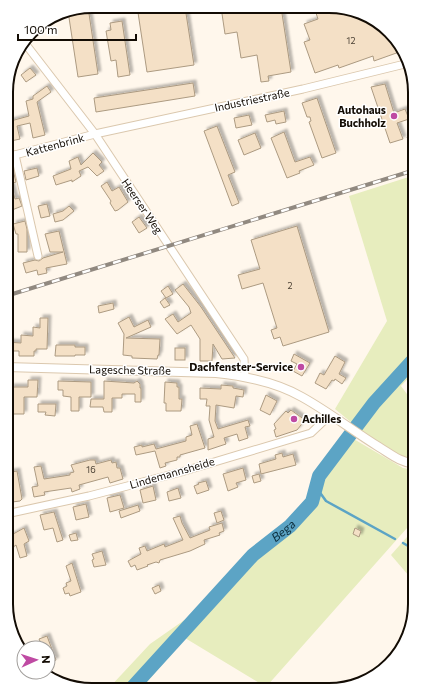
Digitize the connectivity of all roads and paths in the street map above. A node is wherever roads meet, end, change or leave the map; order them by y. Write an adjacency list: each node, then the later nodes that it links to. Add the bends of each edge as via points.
1 (27, 46): 3 (street, Heerser Weg)
2 (403, 64): 3 (street, Industriestraße)
3 (95, 134): 4 (street, Kattenbrink); 7 (street, Heerser Weg, via 244,359)
4 (15, 155): 5 (street, Kattenbrink)
5 (38, 256)
6 (13, 367): 7 (street, Lagesche Straße, via 216,373)
7 (245, 377): 8 (street, Lagesche Straße, via 285,388)
8 (330, 415): 9 (street, Lagesche Straße, via 362,437); 10 (street, Lindemannsheide, via 311,433 181,472)
9 (408, 463)
10 (13, 512)

